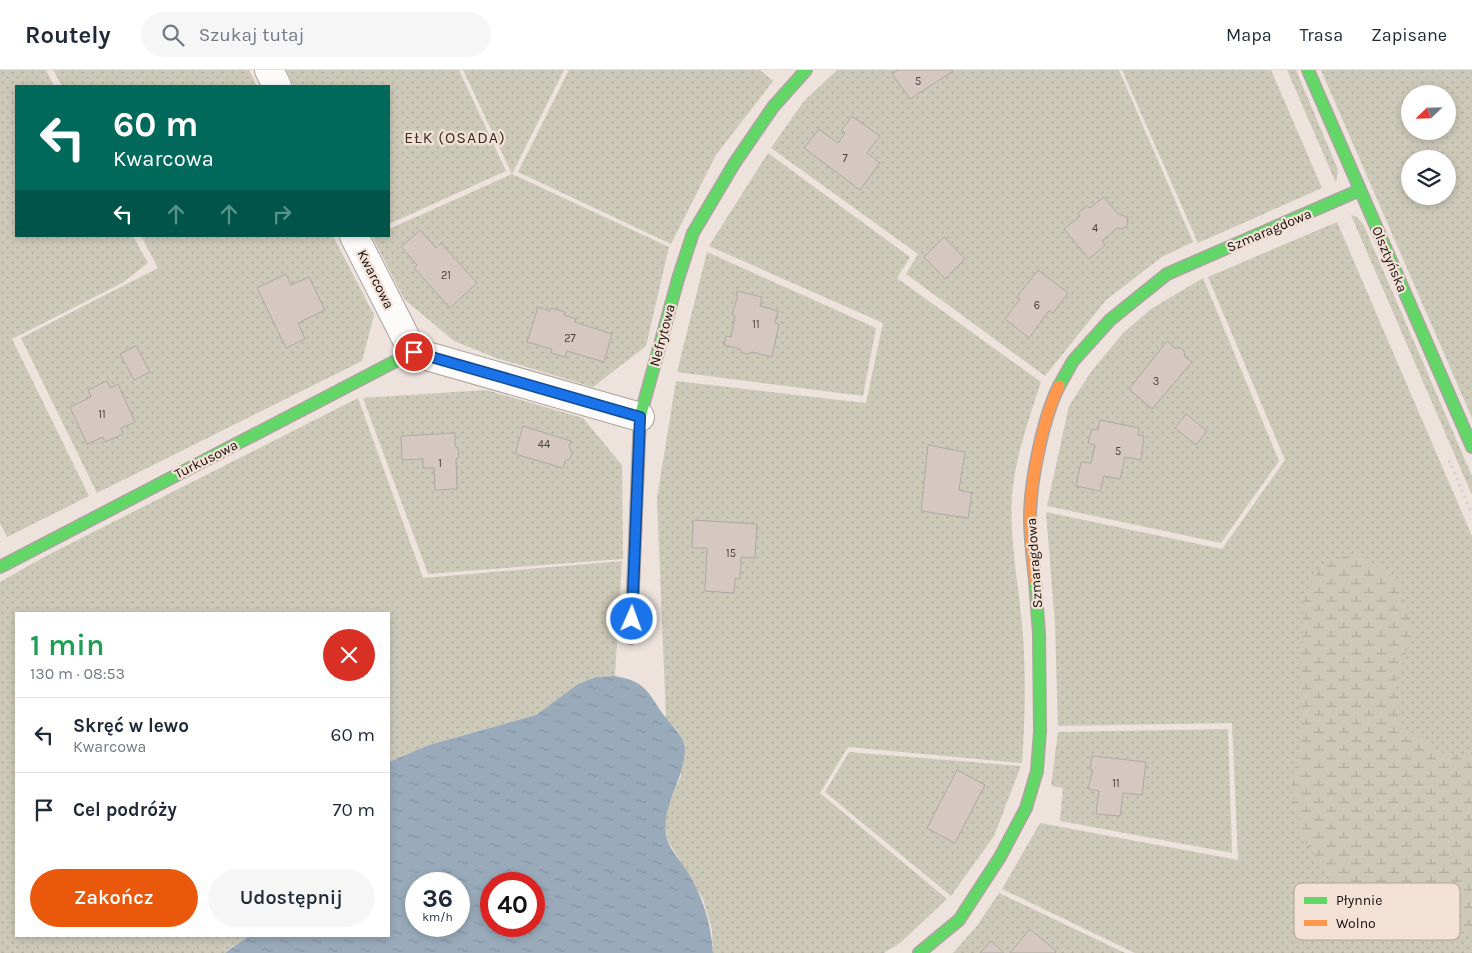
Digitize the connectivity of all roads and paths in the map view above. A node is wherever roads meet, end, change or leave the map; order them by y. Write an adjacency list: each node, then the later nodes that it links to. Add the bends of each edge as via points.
1 (269, 70): 4 (street)
2 (806, 70): 8 (street, Nefrytowa, via 773,106 693,234)
3 (1308, 70): 5 (street, Olsztyńska)
4 (276, 85)
5 (1360, 190): 9 (street, Olsztyńska); 12 (street, Szmaragdowa, via 1167,274 1110,320 1073,360 1052,400 1036,465 1030,517 1040,634 1038,771 1026,808 1000,858 959,920)
6 (355, 237): 7 (street, Kwarcowa)
7 (414, 352): 8 (street); 10 (street, Turkusowa)
8 (640, 417): 11 (street, Nefrytowa)
9 (1472, 447)
10 (0, 567)
11 (631, 638)
12 (919, 953)

